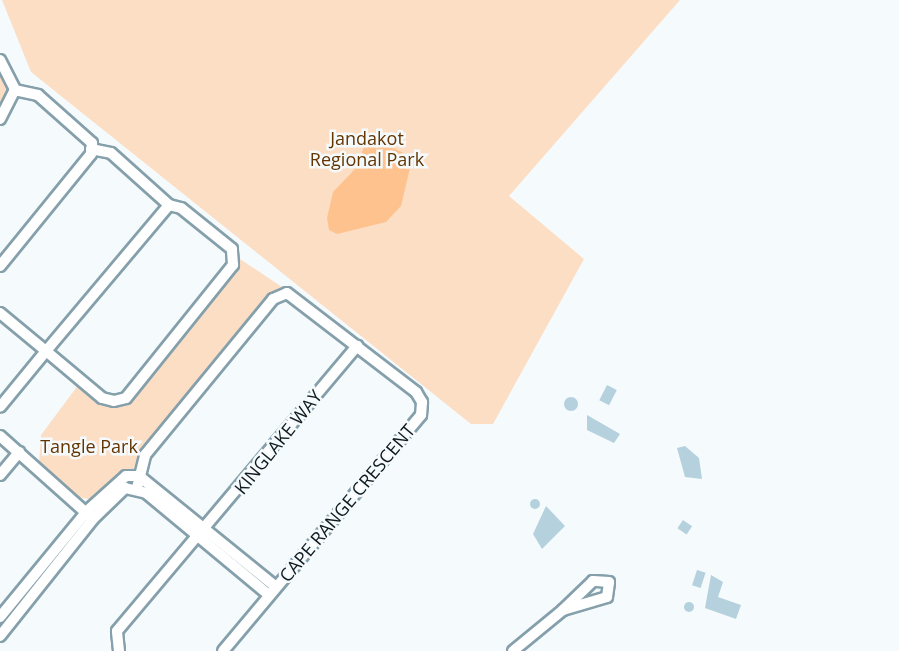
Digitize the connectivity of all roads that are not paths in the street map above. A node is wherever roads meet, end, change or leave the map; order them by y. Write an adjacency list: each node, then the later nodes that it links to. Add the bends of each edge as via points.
1 (0, 60): 2 (street)
2 (15, 90): 3 (street); 4 (street, via 38,94 86,132)
3 (0, 119)
4 (92, 149): 5 (street, via 111,153); 6 (street)
5 (170, 205): 9 (street); 9 (street, via 181,207 232,249 233,265 126,398 102,398)
6 (0, 266)
7 (0, 313): 9 (street)
8 (357, 346): 14 (street, CAPE RANGE CRESCENT, via 295,297 288,294 273,299 146,454); 17 (street, KINGLAKE WAY); 18 (street, CAPE RANGE CRESCENT, via 416,392 421,415)
9 (46, 351): 10 (street)
10 (0, 407)
11 (0, 436): 12 (street)
12 (19, 452): 13 (street); 16 (street)
13 (0, 475)
14 (139, 476): 15 (street, CAPE RANGE CRESCENT); 16 (street, via 126,476); 17 (street)
15 (137, 488): 16 (street, via 125,488); 17 (street)
16 (90, 515): 20 (street); 21 (street)
17 (202, 533): 18 (street); 22 (street, KINGLAKE WAY, via 117,631)
18 (273, 591): 23 (street)
19 (563, 610): 24 (street)
20 (0, 616)
21 (0, 636)
22 (119, 651)
23 (223, 651)
24 (513, 651)

